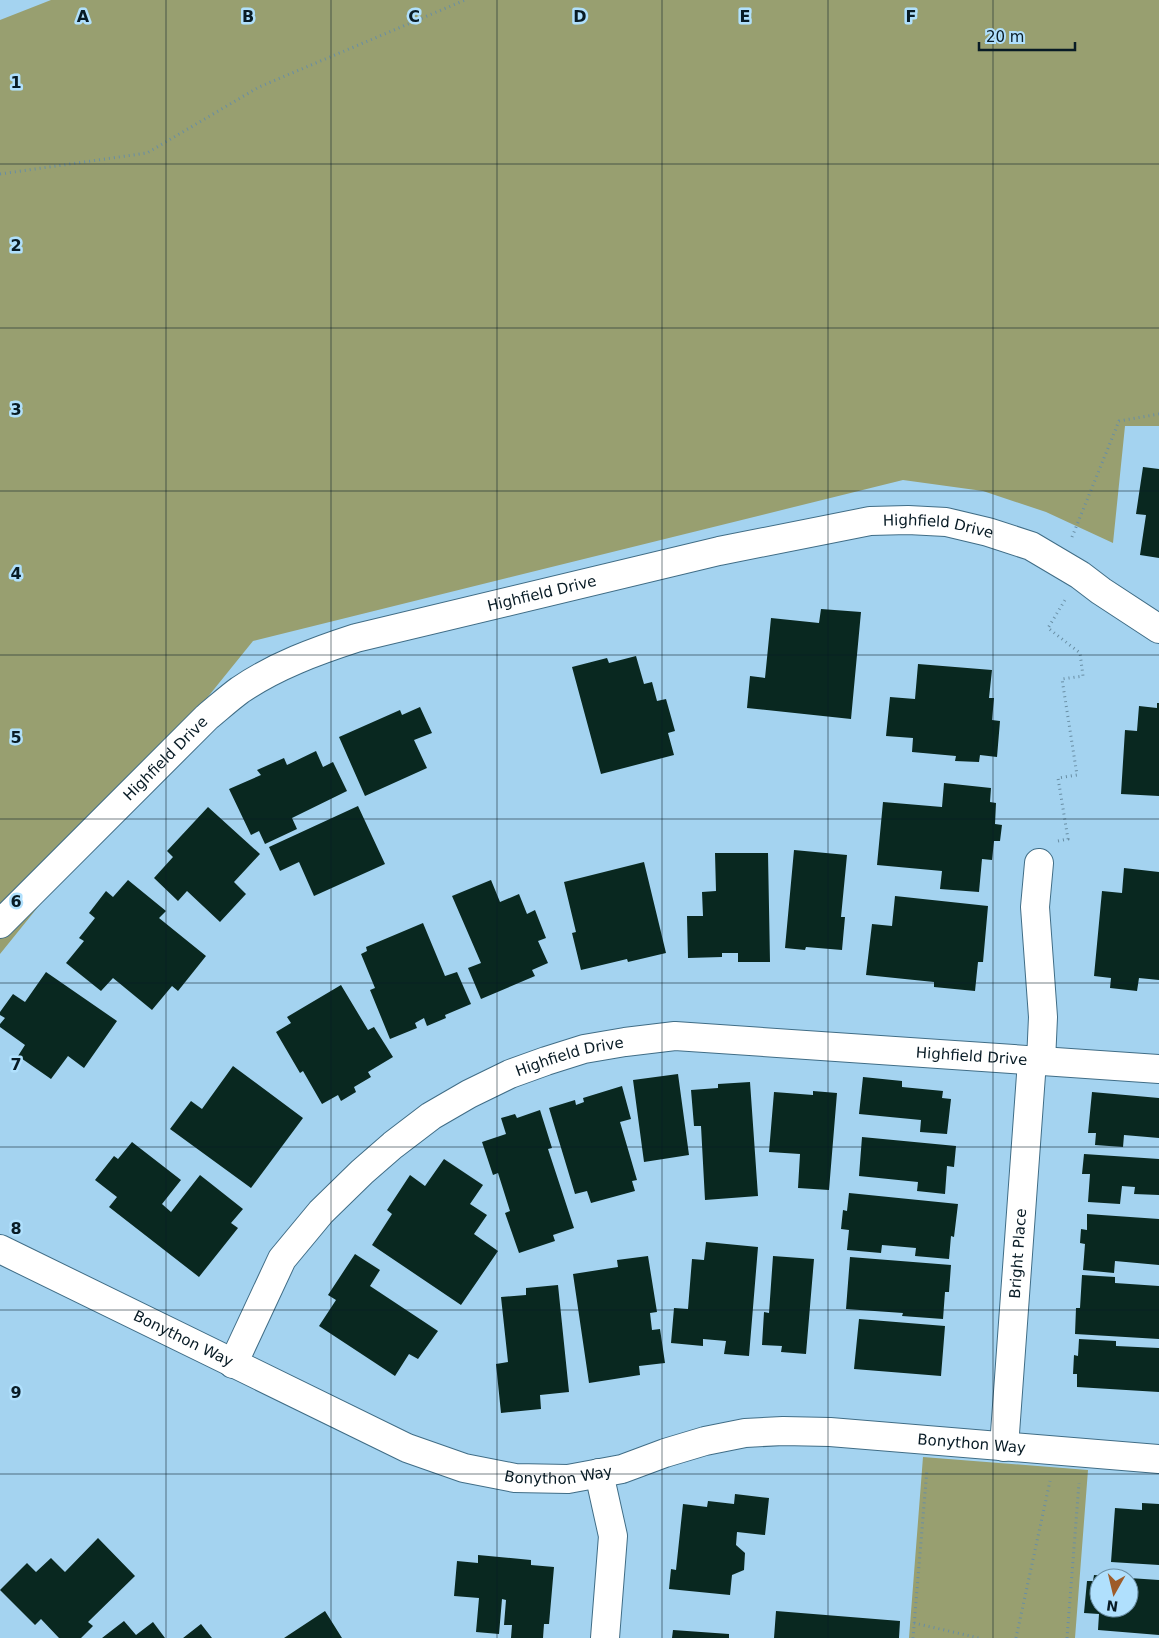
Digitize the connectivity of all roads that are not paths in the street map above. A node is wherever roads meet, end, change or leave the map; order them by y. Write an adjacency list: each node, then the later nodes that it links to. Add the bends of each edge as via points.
1 (1159, 629): 3 (street, Highfield Drive, via 1062,563 1031,546 946,522 908,520 870,521 719,551 356,638 273,670 240,690 207,717)
2 (1040, 863): 4 (street, Highfield Drive, via 1035,907 1043,1016)
3 (0, 924)
4 (1037, 1061): 5 (street, Highfield Drive); 7 (street, Highfield Drive, via 675,1036 584,1049 519,1071 431,1116 393,1145 321,1212 282,1259); 8 (street, Bright Place)
5 (1159, 1070)
6 (0, 1249): 7 (street, Bonython Way)
7 (232, 1364): 10 (street, Bonython Way, via 407,1448 464,1468 516,1478 568,1478)
8 (1004, 1446): 9 (street, Bonython Way); 10 (street, Bonython Way, via 830,1432 745,1433 665,1452 622,1469)
9 (1159, 1459)
10 (599, 1472): 11 (street, via 612,1536)
11 (605, 1638)

